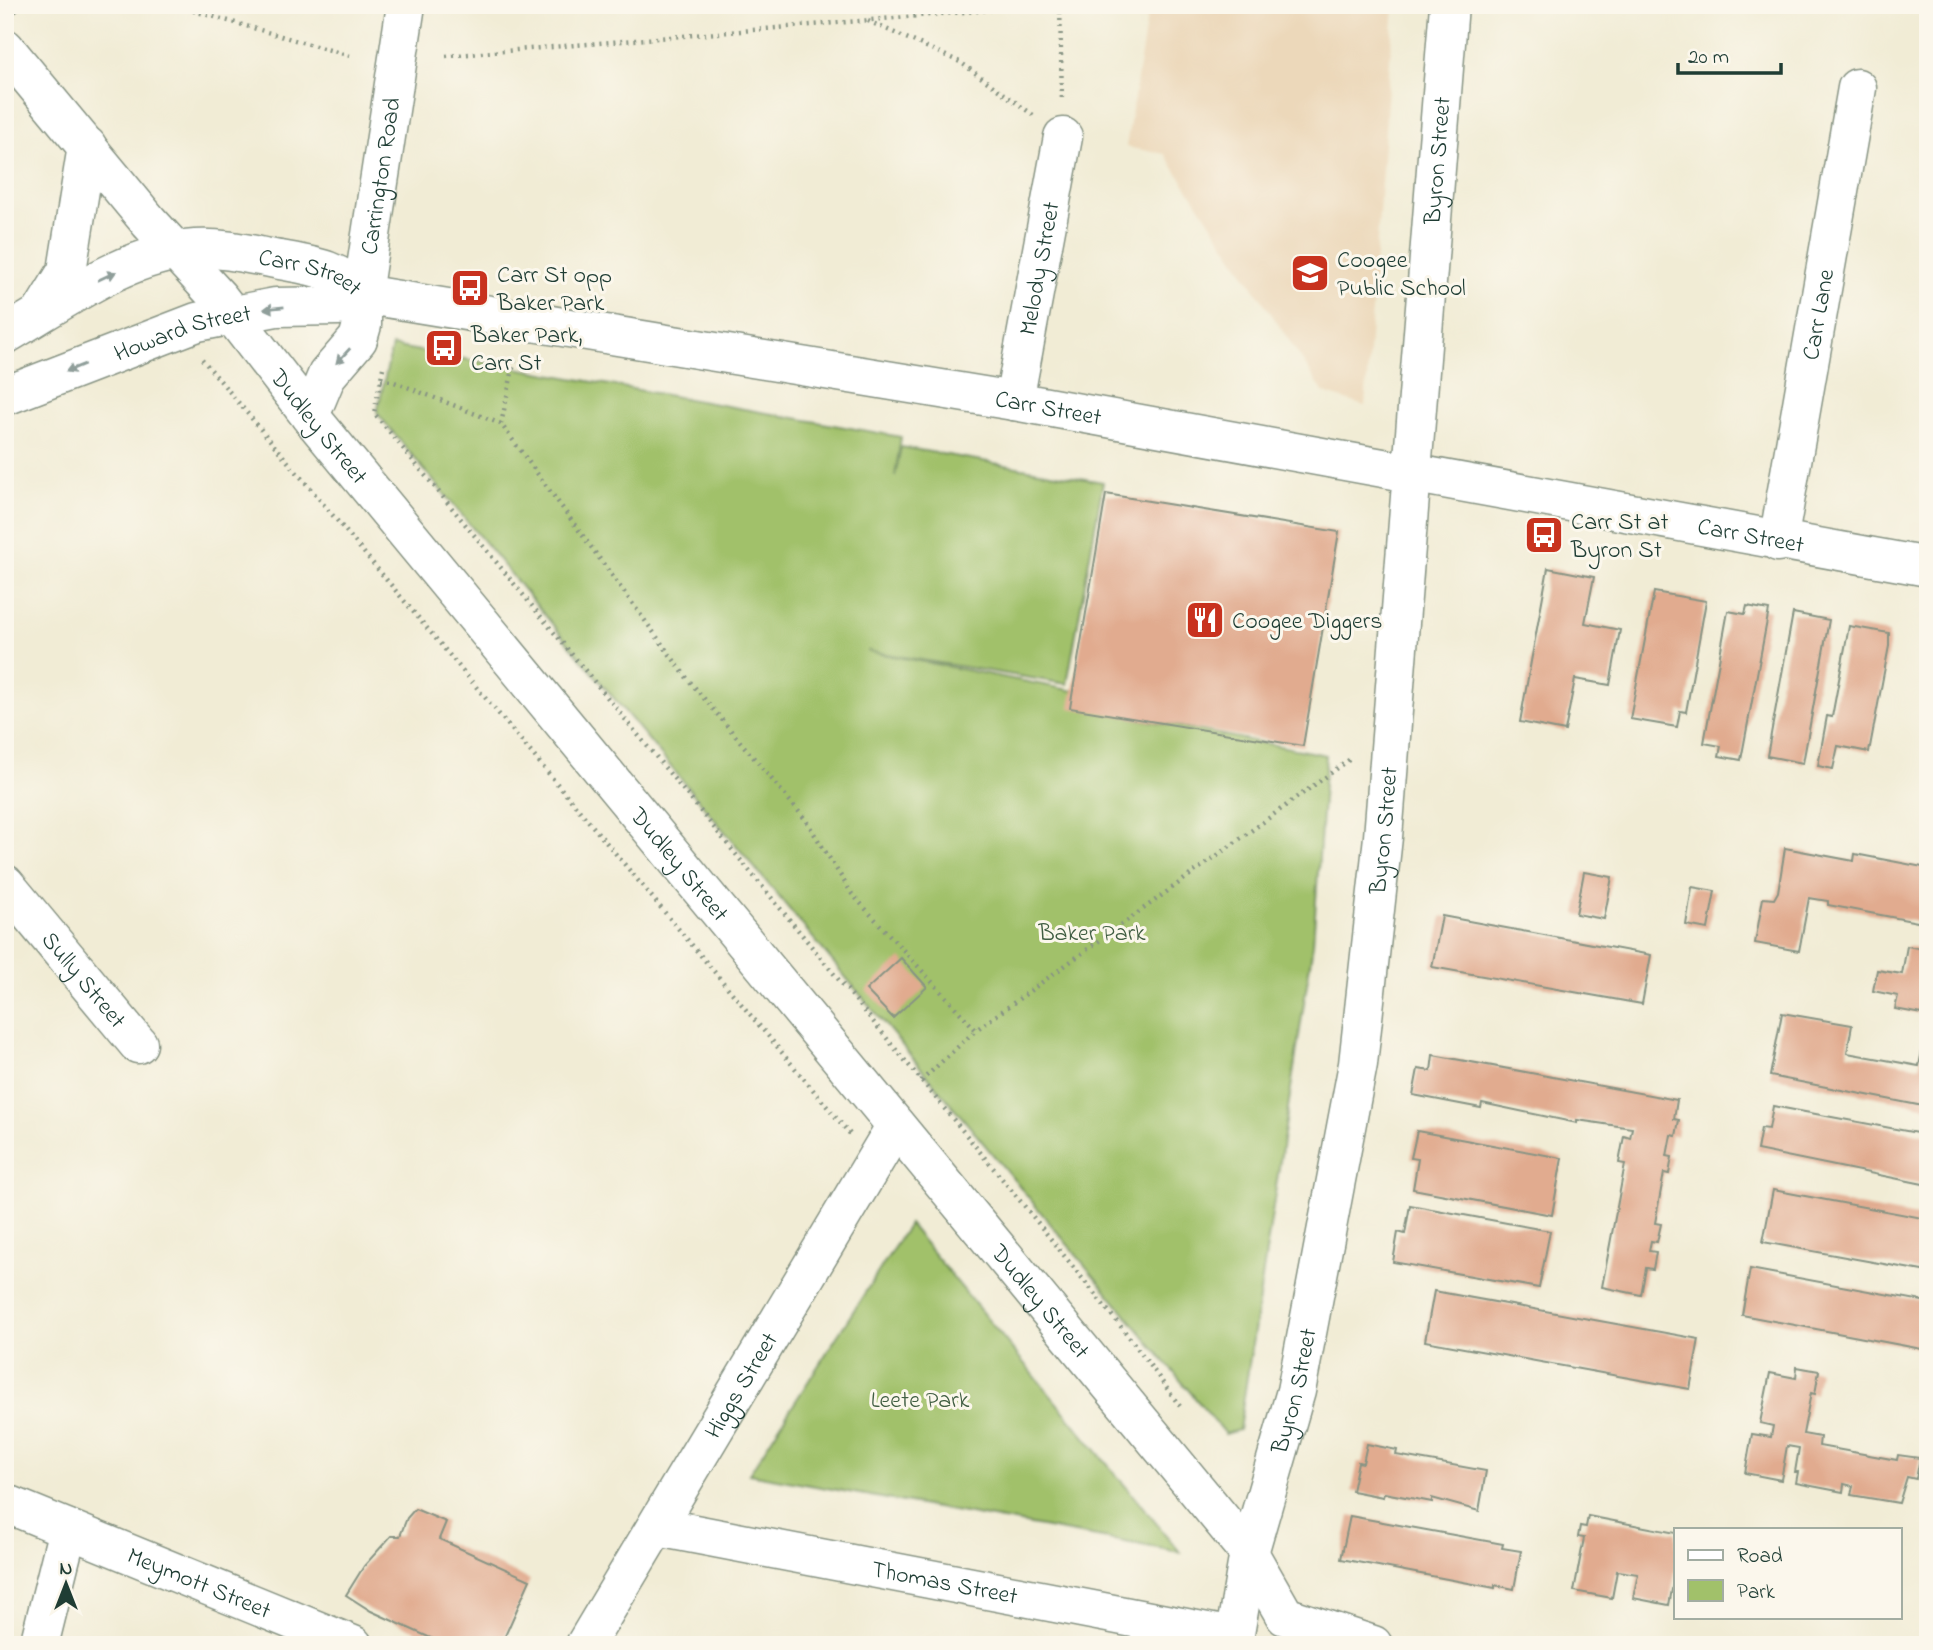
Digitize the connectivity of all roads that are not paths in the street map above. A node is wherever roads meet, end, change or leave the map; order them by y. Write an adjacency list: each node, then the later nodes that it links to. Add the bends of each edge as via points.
1 (406, 5): 8 (street, Carrington Road)
2 (1449, 5): 15 (street, Byron Street)
3 (5, 48): 6 (street, Dudley Street)
4 (1857, 88): 16 (street, Carr Lane)
5 (1063, 137): 13 (street, Melody Street)
6 (87, 146): 7 (street, Dudley Street); 10 (street, via 67,271)
7 (176, 252): 8 (street, Carr Street, via 222,250 325,268 347,279); 9 (street, Dudley Street); 10 (street, one-way to 7, via 113,273)
8 (362, 294): 9 (street, Howard Street, one-way to 9, via 340,306 276,307); 13 (street, Carr Street); 14 (street, Carrington Road, one-way to 14, via 358,339 327,375)
9 (232, 314): 12 (street, Howard Street, one-way to 12, via 176,328); 14 (street, Dudley Street)
10 (40, 315): 11 (street)
11 (5, 335)
12 (5, 396)
13 (1014, 401): 15 (street, Carr Street)
14 (310, 415): 20 (street, Dudley Street)
15 (1413, 473): 16 (street, Carr Street); 24 (street, Byron Street, via 1375,920 1358,1064 1296,1391)
16 (1778, 541): 17 (street, Carr Street)
17 (1928, 567)
18 (5, 884): 19 (street, Sully Street)
19 (138, 1044)
20 (895, 1127): 22 (street, Higgs Street); 24 (street, Dudley Street)
21 (5, 1503): 23 (street, Meymott Street)
22 (658, 1527): 25 (street, Thomas Street); 28 (street, Higgs Street)
23 (68, 1529): 26 (street); 27 (street, Meymott Street)
24 (1249, 1553): 25 (street, Byron Street); 29 (street, Dudley Street, via 1285,1616)
25 (1233, 1641)
26 (39, 1645)
27 (353, 1645)
28 (585, 1645)
29 (1373, 1645)

